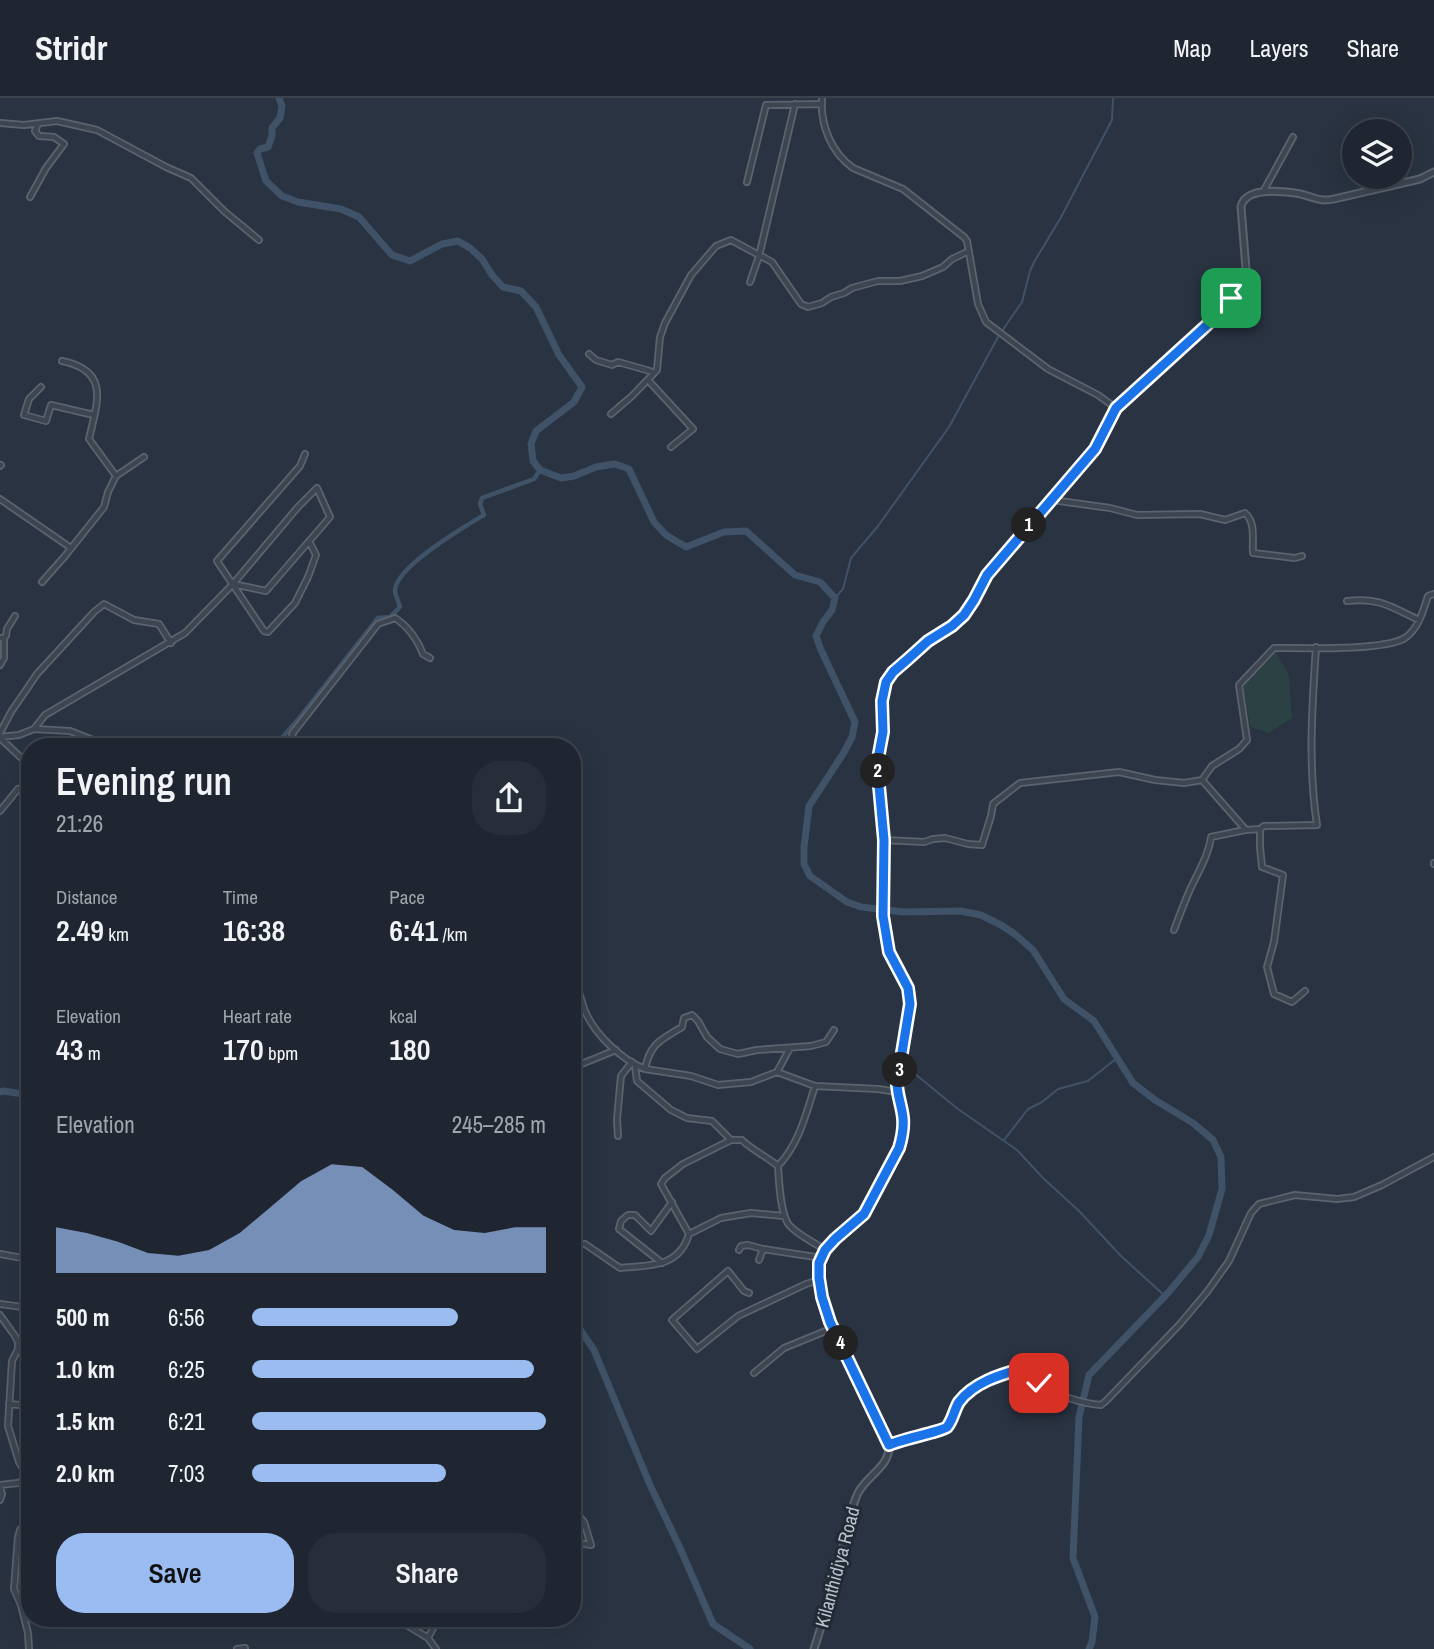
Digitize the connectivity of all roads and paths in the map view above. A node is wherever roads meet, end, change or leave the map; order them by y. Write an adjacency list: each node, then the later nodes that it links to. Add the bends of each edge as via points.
1 (822, 101): 2 (street); 11 (street, via 823,120 835,151 853,168 903,189 964,237)
2 (795, 104): 7 (street, via 766,105); 12 (street)
3 (0, 123): 4 (street)
4 (38, 124): 9 (street, via 35,131 39,136 54,137 64,144); 10 (street, via 57,121 97,130 191,178)
5 (1293, 137): 8 (street)
6 (1434, 172): 8 (street, via 1334,200)
7 (747, 182)
8 (1262, 192): 19 (street, via 1242,201 1246,269 1231,298)
9 (30, 198)
10 (258, 240)
11 (969, 251): 12 (street, via 922,276 852,288 808,307 801,304 772,262); 19 (street, via 978,304 986,322 1048,369)
12 (759, 256): 13 (street); 16 (street, via 731,240 716,246 691,275 665,323)
13 (750, 282)
14 (589, 354): 16 (street, via 612,365 618,362)
15 (62, 361): 21 (street, via 78,364 93,378 99,396)
16 (654, 373): 17 (street)
17 (648, 380): 20 (street); 22 (street, via 693,429)
18 (41, 387): 21 (street, via 29,399 24,415 46,421 51,405)
19 (1116, 408): 27 (street, via 1095,449)
20 (611, 414)
21 (94, 415): 25 (street, via 89,439)
22 (671, 447)
23 (305, 454): 32 (street, via 300,466 217,561)
24 (144, 457): 25 (street)
25 (116, 476): 29 (street, via 104,507)
26 (0, 499): 29 (street)
27 (1051, 499): 30 (street, via 1137,515 1200,514 1225,520 1244,513 1252,524 1253,553); 52 (street, via 987,575 964,615 928,641 886,682 877,764)
28 (309, 541): 32 (street, via 266,591); 32 (street, via 316,555 308,577 295,603 268,632); 32 (street, via 330,517 317,488)
29 (71, 548): 31 (street)
30 (1302, 556)
31 (42, 582)
32 (233, 584): 38 (street)
33 (1434, 594): 36 (street, via 1428,596)
34 (1347, 601): 36 (street, via 1378,601)
35 (15, 616): 37 (street)
36 (1419, 620): 39 (street, via 1404,638 1382,645)
37 (2, 638): 41 (street)
38 (171, 643): 42 (street, via 45,715); 43 (street, via 159,624 134,620 104,604 37,674)
39 (1316, 648): 47 (street, via 1274,648 1239,685 1247,740 1212,766); 50 (street, via 1311,739 1317,825)
40 (430, 658): 45 (street, via 407,626 395,618 378,624)
41 (0, 665)
42 (34, 729): 43 (street); 44 (street, via 70,731)
43 (0, 736): 46 (street)
44 (88, 738)
45 (293, 738)
46 (21, 757)
47 (1202, 780): 51 (street); 52 (street, via 1184,783 1119,772 1020,783 993,804 982,845 945,838)
48 (21, 788): 49 (street)
49 (0, 811)
50 (1260, 829): 51 (street); 54 (street, via 1262,867 1283,875 1268,967 1274,994 1292,1002)
51 (1246, 830): 53 (street, via 1211,837)
52 (884, 840): 66 (street, via 883,916 889,952 908,988 910,1004)
53 (1174, 930)
54 (1305, 991)
55 (581, 998): 57 (street)
56 (581, 1010): 57 (street)
57 (585, 1012): 60 (street, via 600,1036)
58 (834, 1030): 59 (street, via 826,1042)
59 (790, 1048): 63 (street, via 738,1054 720,1049 692,1015 653,1047); 64 (street)
60 (616, 1050): 61 (street); 62 (street)
61 (581, 1064)
62 (633, 1064): 63 (street); 67 (street, via 621,1076); 68 (street, via 637,1082 671,1110 687,1118 712,1121)
63 (645, 1069): 64 (street, via 718,1085 751,1082)
64 (777, 1073): 65 (street)
65 (815, 1086): 66 (street); 70 (street, via 803,1125)
66 (897, 1092): 77 (street, via 903,1118 899,1148 864,1214)
67 (618, 1136)
68 (731, 1140): 70 (street, via 742,1140); 71 (street, via 665,1178 662,1184)
69 (1434, 1157): 92 (street, via 1354,1197 1295,1195 1259,1204 1207,1292 1101,1405 1076,1401 1044,1387 1027,1367 985,1381 970,1392 944,1430)
70 (778, 1166): 72 (street)
71 (672, 1202): 73 (street); 82 (street, via 651,1231 635,1215 621,1221 619,1229)
72 (785, 1216): 73 (street, via 751,1213 721,1218); 77 (street, via 804,1237)
73 (689, 1234): 82 (street, via 686,1245)
74 (584, 1244): 82 (street, via 620,1268)
75 (739, 1250): 76 (street, via 748,1245)
76 (764, 1250): 80 (street); 81 (street)
77 (825, 1250): 80 (street)
78 (0, 1254): 79 (street)
79 (21, 1258)
80 (822, 1258): 83 (street)
81 (759, 1260)
82 (662, 1263)
83 (819, 1280): 84 (street, via 738,1316 697,1349 672,1320 728,1271); 88 (street)
84 (748, 1293)
85 (0, 1304): 86 (street)
86 (21, 1307)
87 (0, 1315): 90 (street, via 18,1342)
88 (833, 1328): 89 (street, via 784,1348); 92 (street)
89 (754, 1373)
90 (9, 1404): 91 (street); 93 (street, via 8,1426)
91 (21, 1405)
92 (889, 1445): 109 (street, Kilanthidiya Road, via 888,1459 863,1485 853,1504)
93 (21, 1465)
94 (21, 1482): 95 (street)
95 (0, 1486): 96 (street)
96 (0, 1500)
97 (581, 1518): 99 (street, via 591,1545)
98 (21, 1529): 100 (street, via 14,1589)
99 (581, 1543)
100 (21, 1605)
101 (26, 1627): 106 (street)
102 (410, 1627): 104 (street)
103 (434, 1627): 104 (street)
104 (428, 1638): 108 (street)
105 (244, 1648): 107 (street)
106 (29, 1649)
107 (237, 1649)
108 (436, 1649)
109 (814, 1649)

